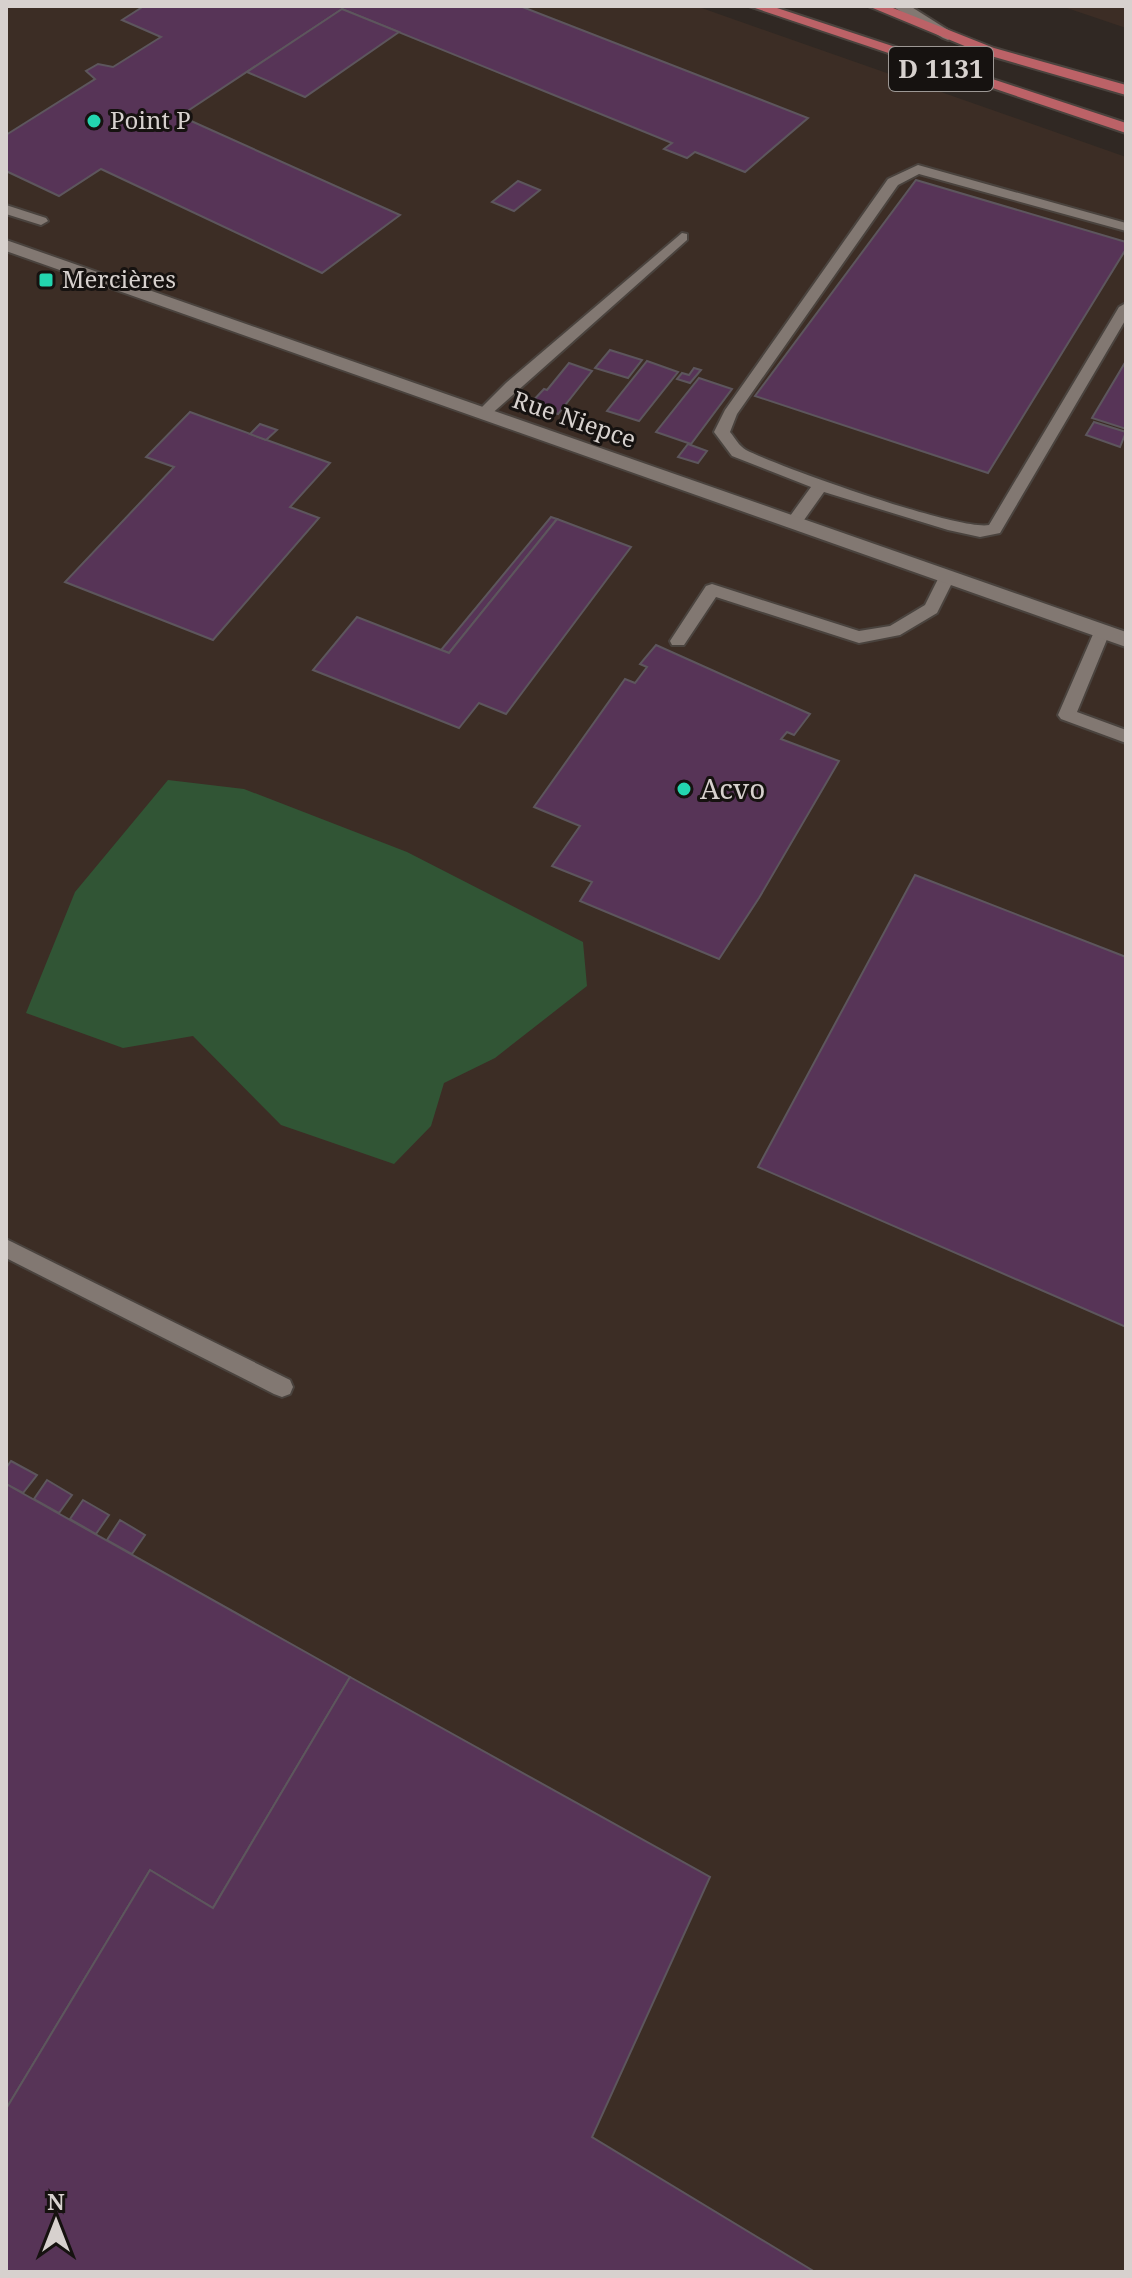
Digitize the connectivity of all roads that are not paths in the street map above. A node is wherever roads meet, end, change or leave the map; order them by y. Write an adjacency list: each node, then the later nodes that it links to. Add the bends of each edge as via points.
1 (756, 6): 6 (main road, D 1131)
2 (875, 6): 4 (main road, D 1131)
3 (899, 6): 4 (street)
4 (948, 35): 5 (main road, D 1131)
5 (1126, 90)
6 (1126, 128)
7 (6, 209): 8 (lane)
8 (41, 221)
9 (1126, 227): 14 (lane, via 918,169 893,182 730,413 722,432 737,452)
10 (682, 237): 13 (lane)
11 (6, 245): 13 (street, Rue Niepce)
12 (1126, 307): 14 (lane, via 994,529 980,532 948,525)
13 (483, 414): 15 (street, Rue Niepce)
14 (821, 485): 15 (lane)
15 (793, 523): 16 (street, Rue Niepce)
16 (947, 577): 17 (street, Rue Niepce); 19 (lane, via 931,609 894,631 859,637 712,590)
17 (1102, 632): 18 (street, Rue Niepce); 20 (lane, via 1067,715)
18 (1126, 640)
19 (678, 641)
20 (1126, 737)
21 (6, 1248): 22 (lane)
22 (282, 1387)

